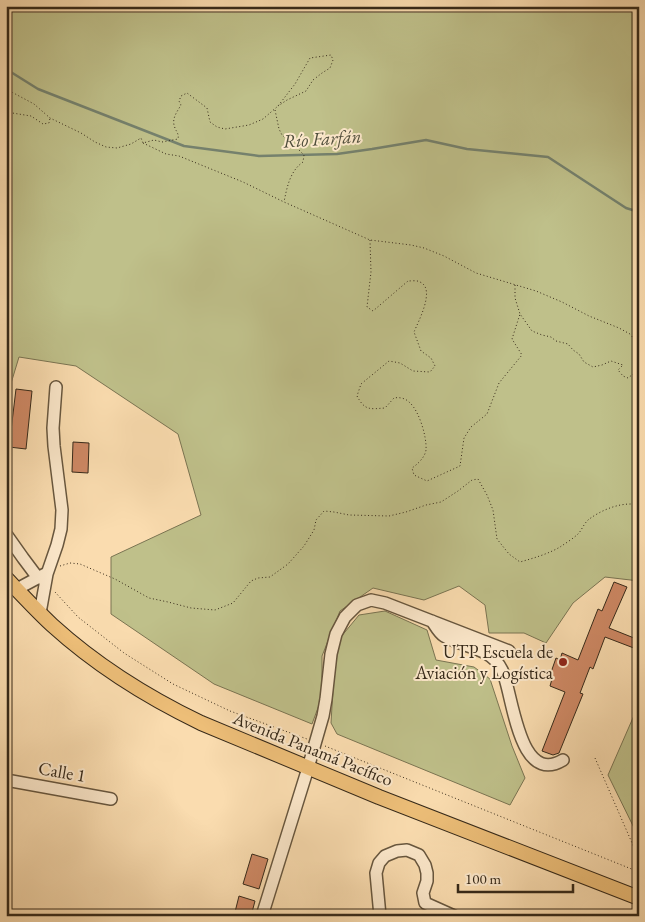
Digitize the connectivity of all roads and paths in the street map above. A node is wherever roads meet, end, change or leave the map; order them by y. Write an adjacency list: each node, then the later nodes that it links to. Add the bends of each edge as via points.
1 (6, 89): 5 (path, via 34,104)
2 (278, 106): 2 (path, via 310,58 331,55 330,68 313,80 306,91); 3 (path)
3 (275, 109): 6 (path, via 249,125 225,130 210,122 207,108 187,93 181,96 181,105 174,120 178,139); 7 (path, via 282,135 304,155 303,162 289,180)
4 (6, 112): 5 (path, via 31,116 43,124 49,124)
5 (50, 118): 6 (path, via 106,147 117,148 141,138)
6 (143, 143): 7 (path, via 243,182)
7 (284, 202): 8 (path)
8 (370, 240): 9 (path, via 424,248 476,273); 10 (path, via 368,306 373,311 408,280 420,282 425,287 427,298 414,332 421,351 431,358 435,366 430,372 413,371 400,363 388,361 361,384 357,396 361,404 370,409 385,408 394,398 400,398 409,402 418,414 426,451 412,468 414,475 427,481 460,466 464,438 471,427 487,414 499,383 522,355 512,339)
9 (515, 285): 10 (path); 11 (path, via 619,328 630,334)
10 (520, 314): 12 (path, via 532,330 568,344 593,367 611,361 623,365 618,370 628,378 637,371)
11 (639, 345)
12 (639, 374)
13 (56, 387): 17 (street, via 53,428 61,529)
14 (639, 505): 17 (path, via 624,504 605,510 587,521 578,534 562,546 520,562 498,539 492,510 478,479 441,502 389,516 324,511 304,546 288,564 270,577 251,581 234,603 215,610 149,598 80,564 60,566)
15 (6, 534): 17 (street)
16 (6, 578): 18 (main road, Avenida Panamá Pacífico)
17 (43, 578): 18 (street); 19 (street); 22 (path, via 78,617 124,653 173,684 230,710)
18 (16, 589): 19 (main road, Avenida Panamá Pacífico)
19 (40, 614): 25 (main road, Avenida Panamá Pacífico, via 81,650 142,692 201,723)
20 (432, 622): 21 (street); 22 (street, via 371,600 357,605 345,617 331,654 326,700); 24 (street, via 444,636 484,652 498,663 528,752 545,764)
21 (509, 651)
22 (316, 742): 25 (street); 29 (path)
23 (595, 758): 28 (path)
24 (563, 760)
25 (308, 768): 30 (main road, Avenida Panamá Pacífico); 31 (street)
26 (6, 780): 27 (street, Calle 1)
27 (111, 799)
28 (639, 859)
29 (639, 872)
30 (639, 898)
31 (262, 916)
32 (380, 916): 33 (street, via 376,873 379,863 385,856 408,850 419,855 425,865 425,903)
33 (454, 916)

